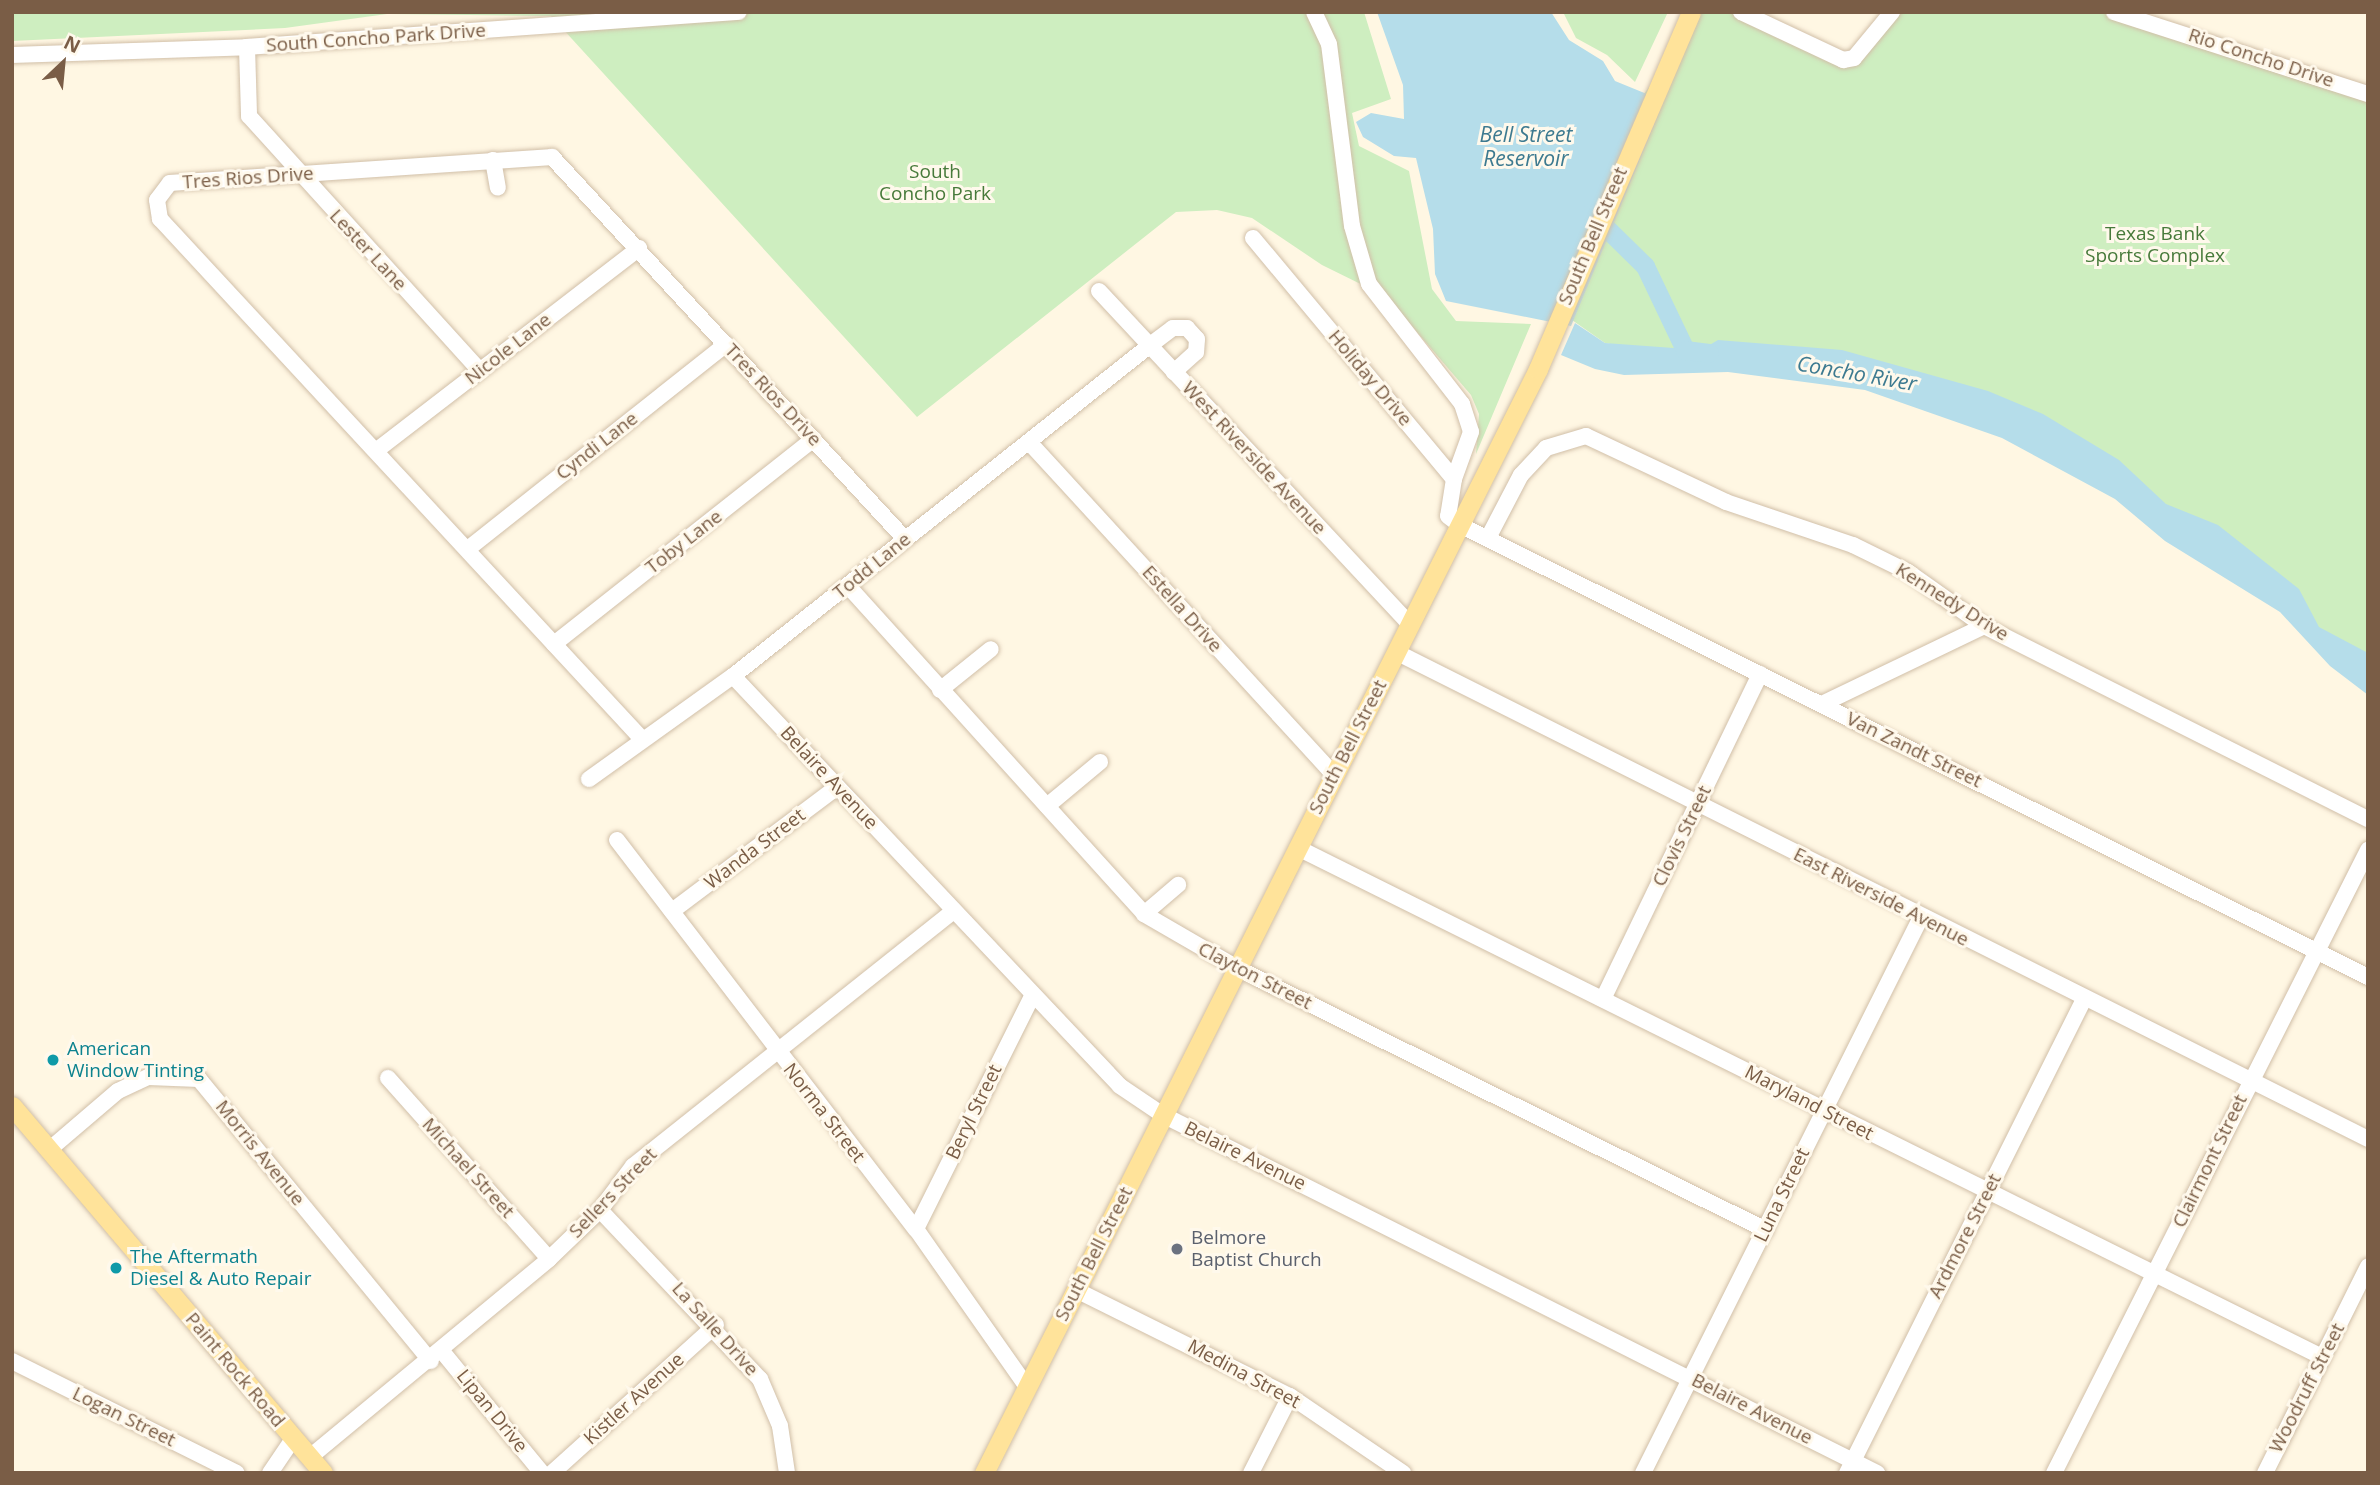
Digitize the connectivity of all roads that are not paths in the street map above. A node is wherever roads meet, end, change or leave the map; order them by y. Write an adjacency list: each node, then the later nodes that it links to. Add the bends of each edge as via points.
1 (738, 12): 7 (street, South Concho Park Drive)
2 (1314, 12): 23 (street, via 1329,44 1352,226 1369,284 1462,404 1471,432)
3 (1691, 12): 24 (main road, South Bell Street, via 1661,71 1538,369)
4 (1741, 12): 5 (street, via 1843,60 1854,58)
5 (1892, 12)
6 (2114, 12): 9 (street, Rio Concho Drive)
7 (247, 47): 8 (street, South Concho Park Drive); 11 (street, Lester Lane, via 249,116)
8 (12, 55)
9 (2368, 94)
10 (493, 160): 11 (street, Tres Rios Drive); 12 (street); 14 (street, Tres Rios Drive, via 552,157)
11 (298, 174): 18 (street, Lester Lane); 22 (street, Tres Rios Drive, via 170,183 157,200 160,219)
12 (498, 188)
13 (1253, 238): 23 (street, Holiday Drive)
14 (639, 248): 16 (street, Tres Rios Drive); 18 (street, Nicole Lane)
15 (1099, 291): 17 (street, West Riverside Avenue)
16 (726, 344): 20 (street, Tres Rios Drive); 27 (street, Cyndi Lane)
17 (1149, 346): 19 (street, West Riverside Avenue); 19 (street, Todd Lane, via 1173,328 1187,328 1197,339 1196,352); 21 (street, Todd Lane)
18 (480, 371): 22 (street, Nicole Lane)
19 (1174, 372): 29 (street, West Riverside Avenue)
20 (814, 439): 26 (street, Tres Rios Drive); 31 (street, Toby Lane)
21 (1029, 442): 26 (street, Todd Lane); 40 (street, Estella Drive)
22 (377, 450): 27 (street, Tres Rios Drive)
23 (1454, 479): 24 (street, via 1448,516)
24 (1460, 525): 25 (street, Van Zandt Street); 29 (main road, South Bell Street)
25 (1488, 538): 30 (street, Kennedy Drive, via 1521,475 1546,448 1586,436 1726,502 1864,551 1908,572); 34 (street, Van Zandt Street)
26 (905, 539): 28 (street, Todd Lane)
27 (469, 548): 31 (street, Tres Rios Drive)
28 (848, 586): 35 (street, Todd Lane); 36 (street, Clayton Street)
29 (1410, 624): 33 (main road, South Bell Street)
30 (1984, 626): 37 (street); 45 (street, Kennedy Drive)
31 (554, 644): 38 (street, Tres Rios Drive)
32 (991, 649): 36 (street)
33 (1396, 652): 40 (main road, South Bell Street); 43 (street, East Riverside Avenue)
34 (1760, 674): 37 (street, Van Zandt Street); 43 (street, Clovis Street)
35 (733, 676): 38 (street, Todd Lane); 42 (street, Belaire Avenue)
36 (940, 691): 44 (street, Clayton Street)
37 (1822, 704): 54 (street, Van Zandt Street)
38 (641, 738): 41 (street, Todd Lane)
39 (1100, 762): 44 (street)
40 (1334, 775): 47 (main road, South Bell Street)
41 (589, 779)
42 (837, 788): 50 (street, Wanda Street); 51 (street, Belaire Avenue)
43 (1698, 803): 53 (street, East Riverside Avenue); 58 (street, Clovis Street)
44 (1046, 806): 52 (street, Clayton Street)
45 (2368, 819)
46 (617, 840): 50 (street, Norma Street)
47 (1298, 848): 55 (main road, South Bell Street); 58 (street, Maryland Street)
48 (2368, 850): 54 (street, Clairmont Street)
49 (1178, 885): 52 (street)
50 (672, 911): 60 (street, Norma Street)
51 (954, 911): 57 (street, Belaire Avenue); 60 (street, Sellers Street)
52 (1144, 914): 55 (street, Clayton Street)
53 (1921, 917): 59 (street, East Riverside Avenue); 64 (street, Luna Street)
54 (2316, 951): 56 (street, Van Zandt Street); 62 (street, Clairmont Street)
55 (1237, 968): 65 (main road, South Bell Street); 72 (street, Clayton Street)
56 (2368, 976)
57 (1032, 996): 65 (street, Belaire Avenue, via 1120,1086); 71 (street, Beryl Street)
58 (1603, 999): 64 (street, Maryland Street)
59 (2084, 999): 62 (street, East Riverside Avenue); 69 (street, Ardmore Street)
60 (775, 1051): 70 (street, Sellers Street, via 634,1166); 71 (street, Norma Street)
61 (388, 1077): 73 (street, Michael Street)
62 (2250, 1080): 67 (street, East Riverside Avenue); 75 (street, Clairmont Street)
63 (12, 1106): 66 (main road, Paint Rock Road)
64 (1823, 1110): 69 (street, Maryland Street); 72 (street, Luna Street)
65 (1163, 1115): 76 (main road, South Bell Street); 81 (street, Belaire Avenue)
66 (22, 1127): 68 (main road, Paint Rock Road)
67 (2368, 1139)
68 (50, 1149): 78 (street, Morris Avenue, via 138,1082 176,1075 199,1079); 84 (main road, Paint Rock Road)
69 (1987, 1192): 75 (street, Maryland Street); 86 (street, Ardmore Street)
70 (600, 1210): 73 (street, Sellers Street); 77 (street, La Salle Drive)
71 (916, 1229): 82 (street, Norma Street)
72 (1766, 1230): 81 (street, Luna Street)
73 (548, 1259): 78 (street, Sellers Street)
74 (2368, 1266): 79 (street, Woodruff Street)
75 (2155, 1273): 79 (street, Maryland Street); 98 (street, Clairmont Street)
76 (1076, 1290): 82 (main road, South Bell Street); 83 (street, Medina Street)
77 (716, 1325): 91 (street, Kistler Avenue); 92 (street, La Salle Drive, via 760,1379 780,1426)
78 (436, 1356): 85 (street, Sellers Street); 90 (street, Lipan Drive)
79 (2322, 1357): 99 (street, Woodruff Street)
80 (12, 1361): 87 (street, Logan Street)
81 (1690, 1378): 86 (street, Belaire Avenue); 96 (street, Luna Street)
82 (1027, 1387): 93 (main road, South Bell Street)
83 (1290, 1396): 94 (street); 95 (street, Medina Street)
84 (293, 1439): 85 (main road, Paint Rock Road); 88 (street)
85 (310, 1457): 89 (main road, Paint Rock Road)
86 (1850, 1467): 97 (street, Belaire Avenue)
87 (237, 1473)
88 (270, 1473)
89 (323, 1473)
90 (542, 1473)
91 (552, 1473)
92 (787, 1473)
93 (984, 1473)
94 (1251, 1473)
95 (1403, 1473)
96 (1643, 1473)
97 (1877, 1473)
98 (2054, 1473)
99 (2264, 1473)

